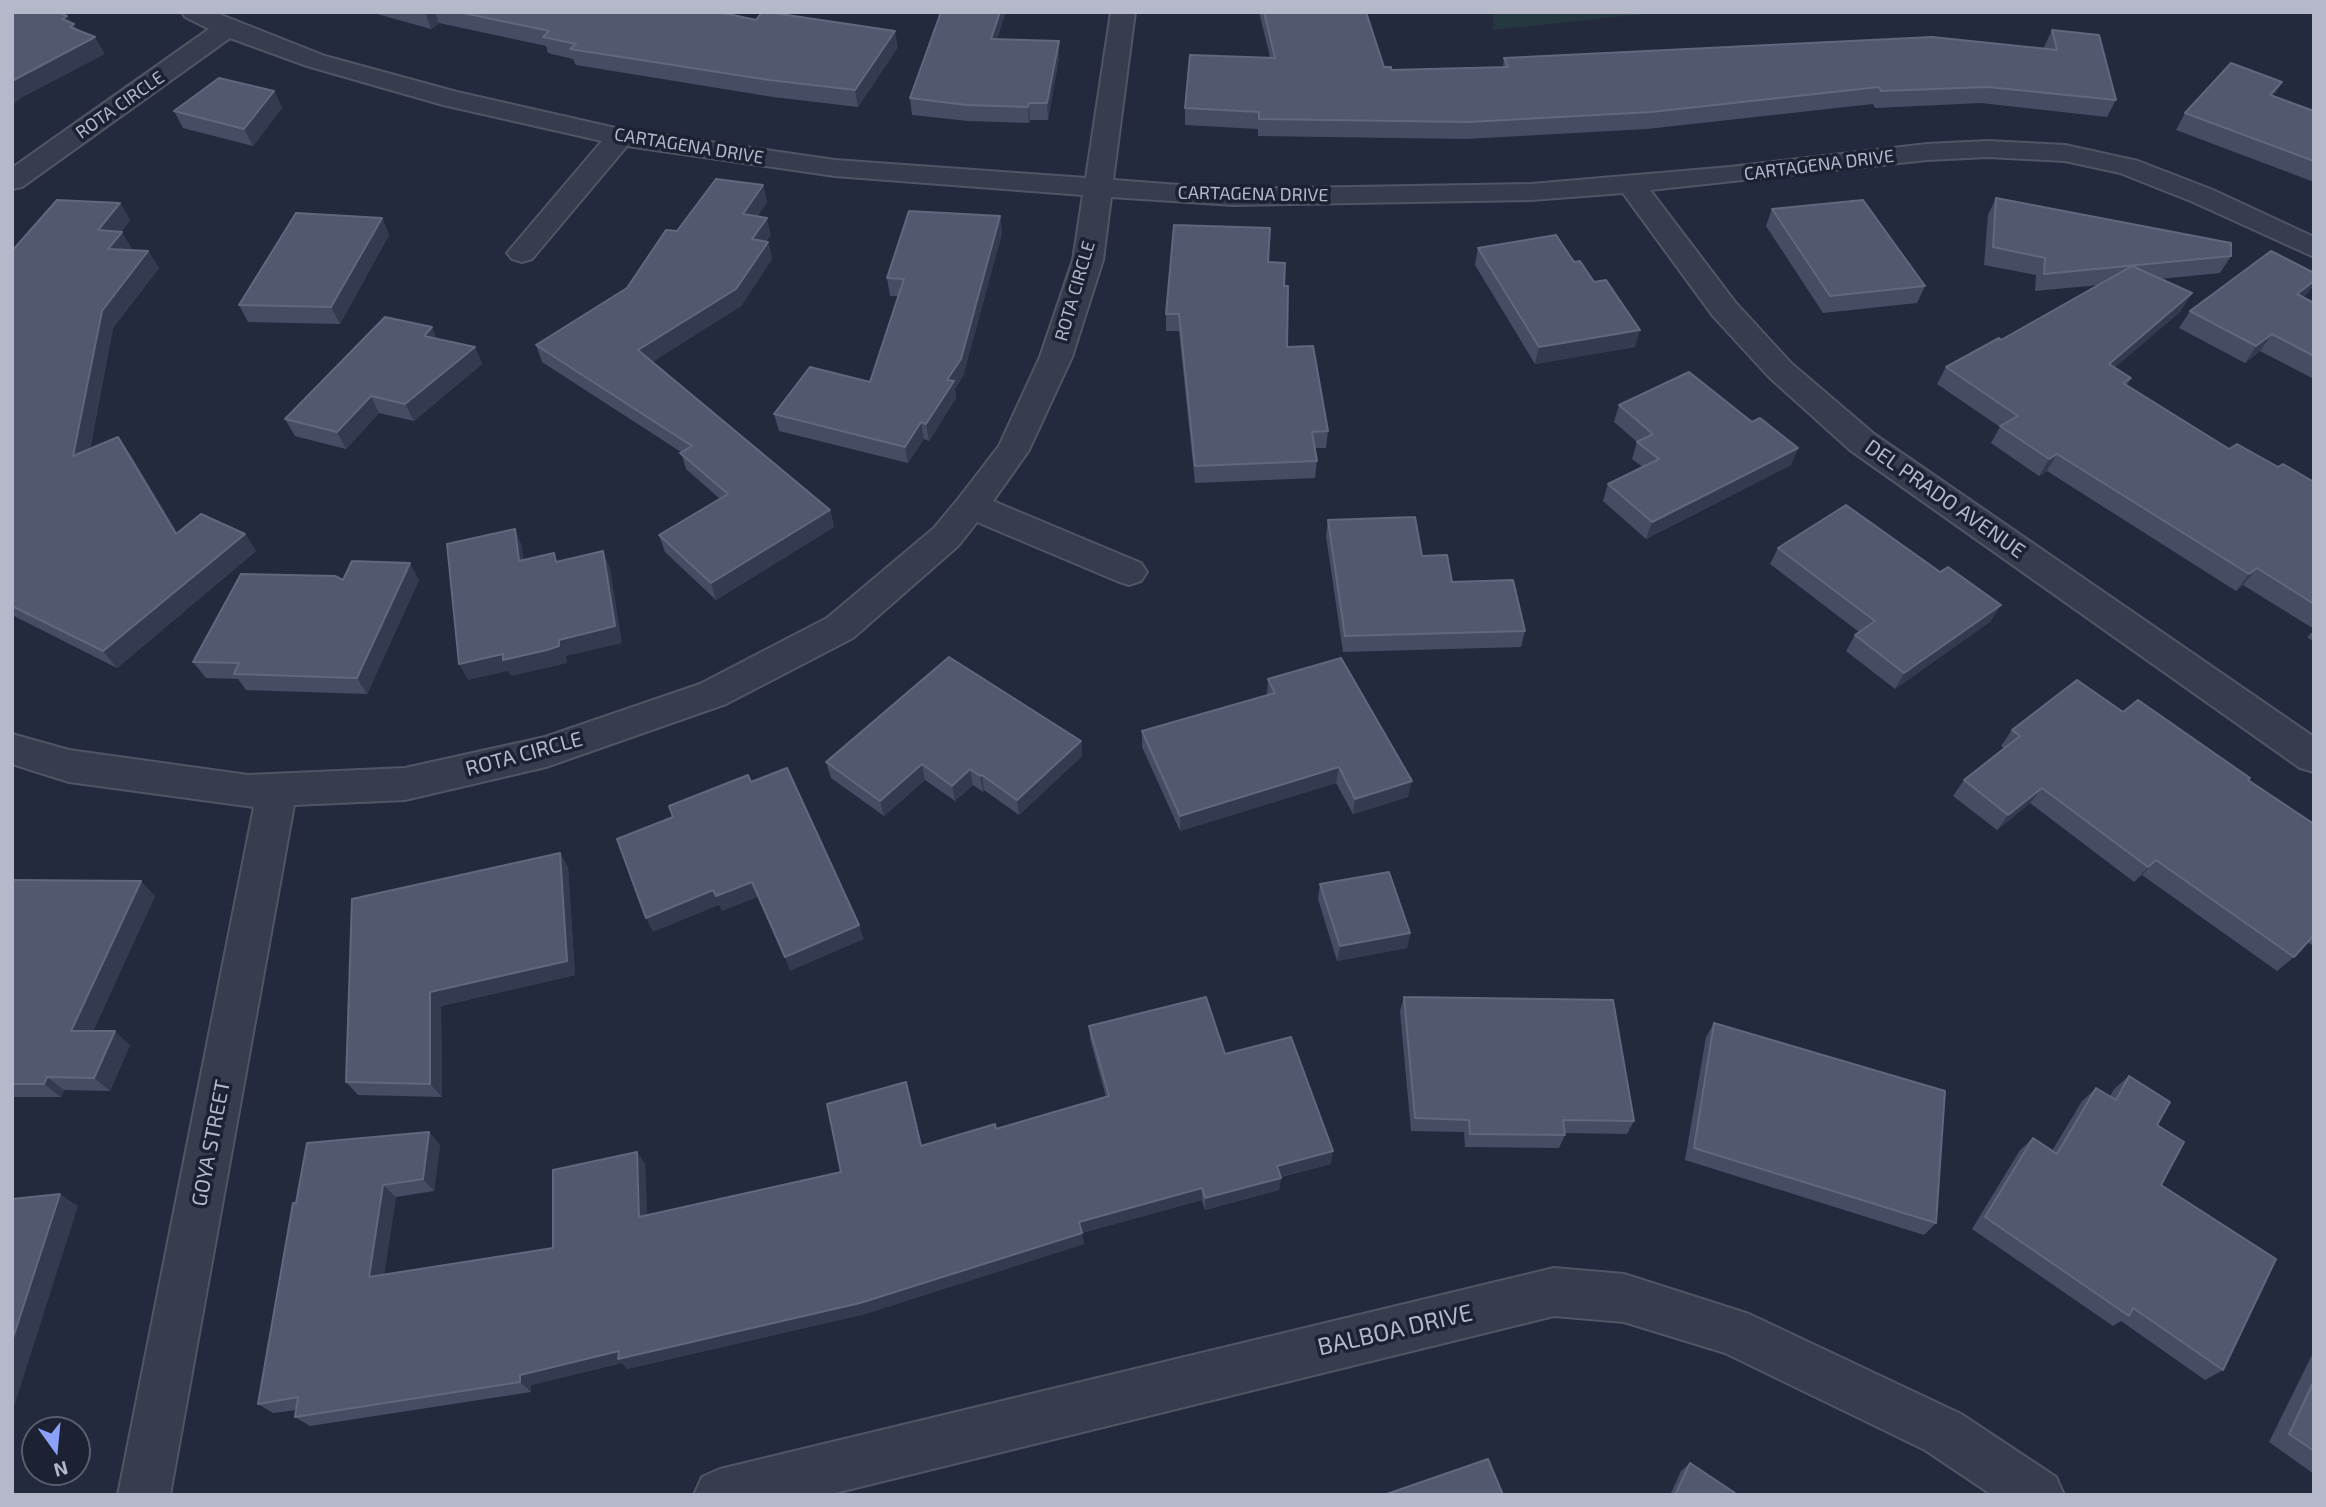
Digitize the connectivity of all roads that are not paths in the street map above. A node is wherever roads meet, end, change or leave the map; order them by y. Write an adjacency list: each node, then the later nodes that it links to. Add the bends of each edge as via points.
1 (194, 12): 3 (street, CARTAGENA DRIVE)
2 (1123, 12): 7 (street, ROTA CIRCLE)
3 (227, 28): 4 (street, CARTAGENA DRIVE, via 316,61 452,99); 5 (street, ROTA CIRCLE)
4 (620, 136): 7 (street, CARTAGENA DRIVE, via 835,168); 9 (street)
5 (12, 181)
6 (1630, 183): 7 (street, CARTAGENA DRIVE, via 1531,192 1233,197); 8 (street, CARTAGENA DRIVE, via 1927,152 2065,153 2128,167); 13 (street, DEL PRADO AVENUE, via 1724,309 1780,370 1862,442)
7 (1098, 188): 10 (street, ROTA CIRCLE, via 1088,260 1056,357 1013,450)
8 (2314, 247)
9 (522, 253)
10 (971, 506): 11 (street); 14 (street, ROTA CIRCLE, via 946,537 840,628 713,694 546,752 405,784)
11 (1129, 572)
12 (12, 749): 14 (street, ROTA CIRCLE, via 69,766 248,791)
13 (2314, 757)
14 (277, 790): 15 (street, GOYA STREET)
15 (144, 1495)
16 (720, 1495): 17 (street, BALBOA DRIVE, via 1554,1292 1624,1298 1732,1331 1944,1432)
17 (2038, 1495)

